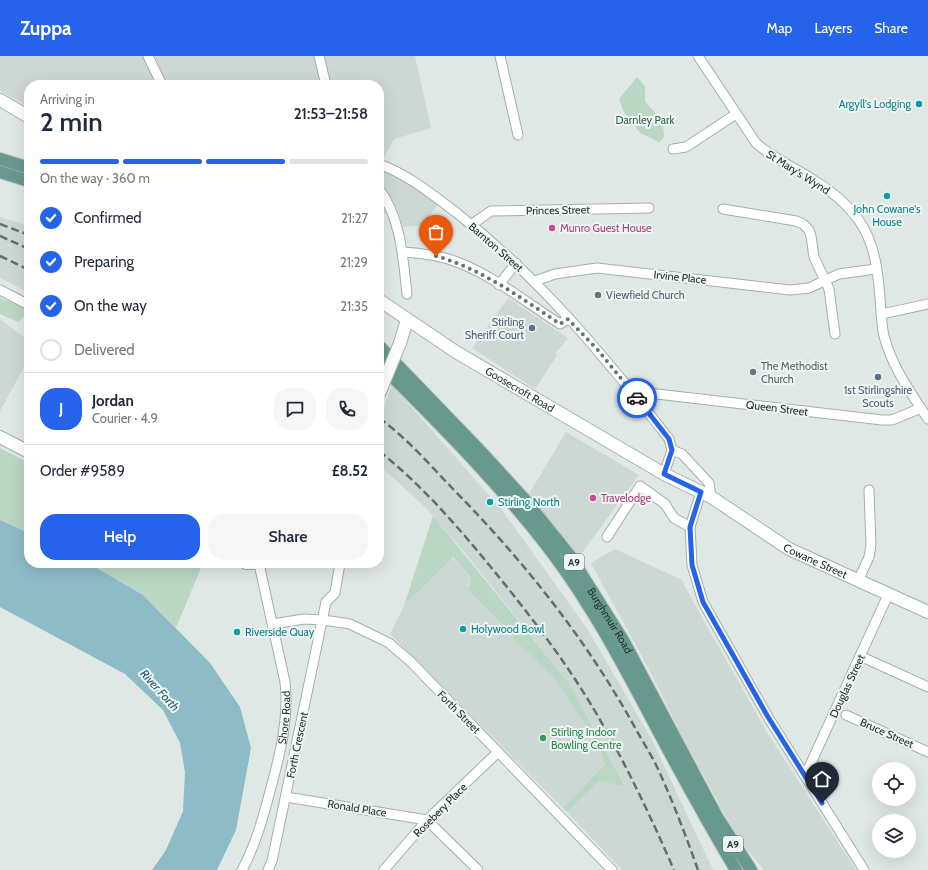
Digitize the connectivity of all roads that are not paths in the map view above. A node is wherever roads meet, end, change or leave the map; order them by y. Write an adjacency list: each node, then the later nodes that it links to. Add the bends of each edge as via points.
1 (148, 56): 5 (street)
2 (320, 56): 6 (street)
3 (500, 56): 10 (street)
4 (700, 57): 9 (street, St Mary's Wynd)
5 (160, 80)
6 (325, 80)
7 (0, 100): 8 (main road)
8 (24, 114)
9 (736, 114): 11 (street, via 686,147); 23 (street, St Mary's Wynd, via 764,151 813,179 844,203 867,234)
10 (518, 135)
11 (673, 149)
12 (0, 159): 13 (main road)
13 (24, 166)
14 (384, 166): 20 (street, Barnton Street, via 427,190)
15 (0, 172): 16 (main road)
16 (24, 179)
17 (384, 195): 21 (street, via 394,217)
18 (649, 208): 20 (street, Princes Street, via 491,212)
19 (723, 209): 24 (street, via 803,224 809,230 814,257)
20 (471, 224): 22 (street, Barnton Street)
21 (402, 252): 26 (street, via 426,253 457,262); 28 (street)
22 (516, 263): 25 (street, Barnton Street); 26 (street)
23 (876, 269): 24 (street, Irvine Place, via 839,274); 32 (street, St Mary's Wynd)
24 (824, 279): 25 (street, Irvine Place, via 809,288 790,290 597,268 555,274); 35 (street, via 829,289)
25 (535, 281): 34 (street, Barnton Street)
26 (499, 285): 34 (street)
27 (0, 290): 29 (street)
28 (407, 294)
29 (24, 302)
30 (384, 304): 33 (main road, Goosecroft Road)
31 (928, 304): 32 (street)
32 (882, 314): 40 (street, St Mary's Wynd, via 884,336 896,370)
33 (407, 320): 38 (main road, bridge); 45 (main road, Goosecroft Road, via 456,352)
34 (564, 321): 39 (street, Barnton Street, via 597,349)
35 (835, 334)
36 (384, 351): 71 (main road, Burghmuir Road / A9, via 525,500 570,556 624,642 717,817)
37 (384, 368): 70 (main road, Burghmuir Road / A9, via 483,472 554,555 623,663 685,782)
38 (384, 382)
39 (631, 390): 40 (street, Queen Street, via 882,420 892,420); 44 (street, via 669,439)
40 (921, 408): 41 (street, St Mary's Wynd)
41 (928, 420)
42 (0, 436): 43 (main road)
43 (24, 449)
44 (672, 450): 45 (street); 47 (street, via 682,454 708,483)
45 (664, 474): 47 (main road, Cowane Street)
46 (869, 490): 52 (street, via 870,557)
47 (706, 494): 48 (street); 52 (main road, Cowane Street, via 788,549)
48 (690, 527): 49 (street, via 674,518 664,504 640,486); 62 (street, via 692,565 703,602 768,717)
49 (607, 537)
50 (262, 568): 56 (street, Shore Road)
51 (339, 568): 55 (street, Forth Crescent, via 335,593 326,602)
52 (858, 581): 53 (main road, Cowane Street)
53 (888, 595): 54 (main road, Cowane Street); 57 (street, Douglas Street)
54 (928, 612)
55 (323, 620): 56 (street, Forth Street, via 304,619); 60 (street, Forth Street, via 350,624 389,643 411,662); 63 (street, Forth Crescent)
56 (273, 624): 65 (street, Shore Road, via 285,682 286,724 264,817 254,848)
57 (860, 656): 58 (street); 62 (street, Douglas Street)
58 (928, 687)
59 (846, 715): 61 (street, Bruce Street)
60 (498, 752): 64 (street, Rosebery Place); 69 (street, Forth Street)
61 (928, 752)
62 (805, 776): 72 (street)
63 (286, 797): 64 (street, Ronald Place); 66 (street, Forth Crescent)
64 (427, 820): 67 (street, Rosebery Place); 68 (street)
65 (242, 870)
66 (268, 870)
67 (384, 870)
68 (478, 870)
69 (612, 870)
70 (736, 870)
71 (751, 870)
72 (864, 870)

